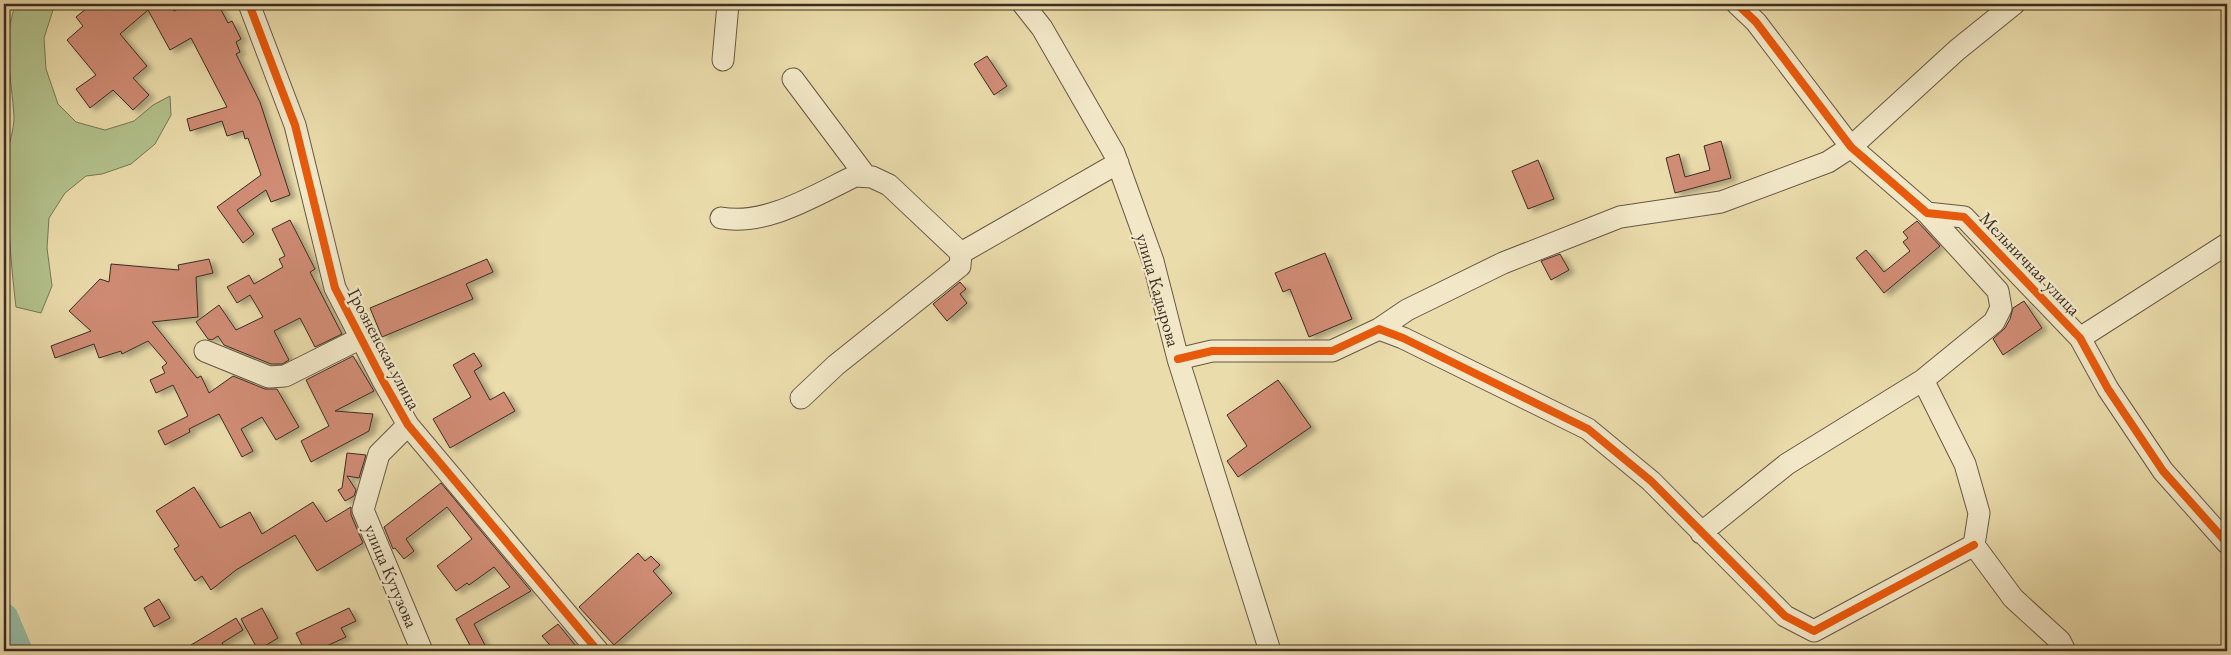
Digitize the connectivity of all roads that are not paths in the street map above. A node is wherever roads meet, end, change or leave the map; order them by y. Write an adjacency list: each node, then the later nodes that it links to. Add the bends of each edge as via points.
1 (249, 4): 16 (street, Грозненская улица, via 295,125 335,288)
2 (728, 4): 6 (street)
3 (1023, 4): 9 (street, улица Кадырова, via 1042,28)
4 (1737, 4): 8 (street, via 1756,22)
5 (2014, 4): 8 (street, via 1957,50)
6 (722, 60)
7 (793, 79): 10 (street)
8 (1851, 147): 11 (street); 15 (street, via 1828,162 1721,202 1611,220 1503,263 1407,310)
9 (1118, 163): 14 (street); 19 (street, улица Кадырова, via 1153,261)
10 (864, 175): 12 (street, via 782,210 739,221); 14 (street, via 888,185)
11 (1927, 213): 17 (street, Мельничная улица, via 1964,217); 20 (street, via 1998,292 2001,308 1994,322)
12 (721, 218)
13 (2227, 244): 17 (street)
14 (961, 253): 21 (street, via 960,266 836,365)
15 (1379, 329): 19 (street, via 1332,352 1212,351); 23 (street, via 1404,338 1588,429 1651,481)
16 (361, 338): 18 (street, via 285,376 269,377); 22 (street, Грозненская улица)
17 (2080, 338): 24 (street, Мельничная улица, via 2108,390 2164,471)
18 (205, 351)
19 (1178, 359): 29 (street, улица Кадырова)
20 (1923, 380): 23 (street, via 1787,464); 25 (street, via 1965,464 1979,513)
21 (801, 398)
22 (408, 425): 27 (street, улица Кутузова, via 379,454 363,510); 28 (street, Грозненская улица)
23 (1701, 533): 25 (street, via 1785,616 1814,631)
24 (2227, 542)
25 (1974, 545): 26 (street, via 2013,598)
26 (2058, 648)
27 (422, 651)
28 (598, 651)
29 (1270, 651)

